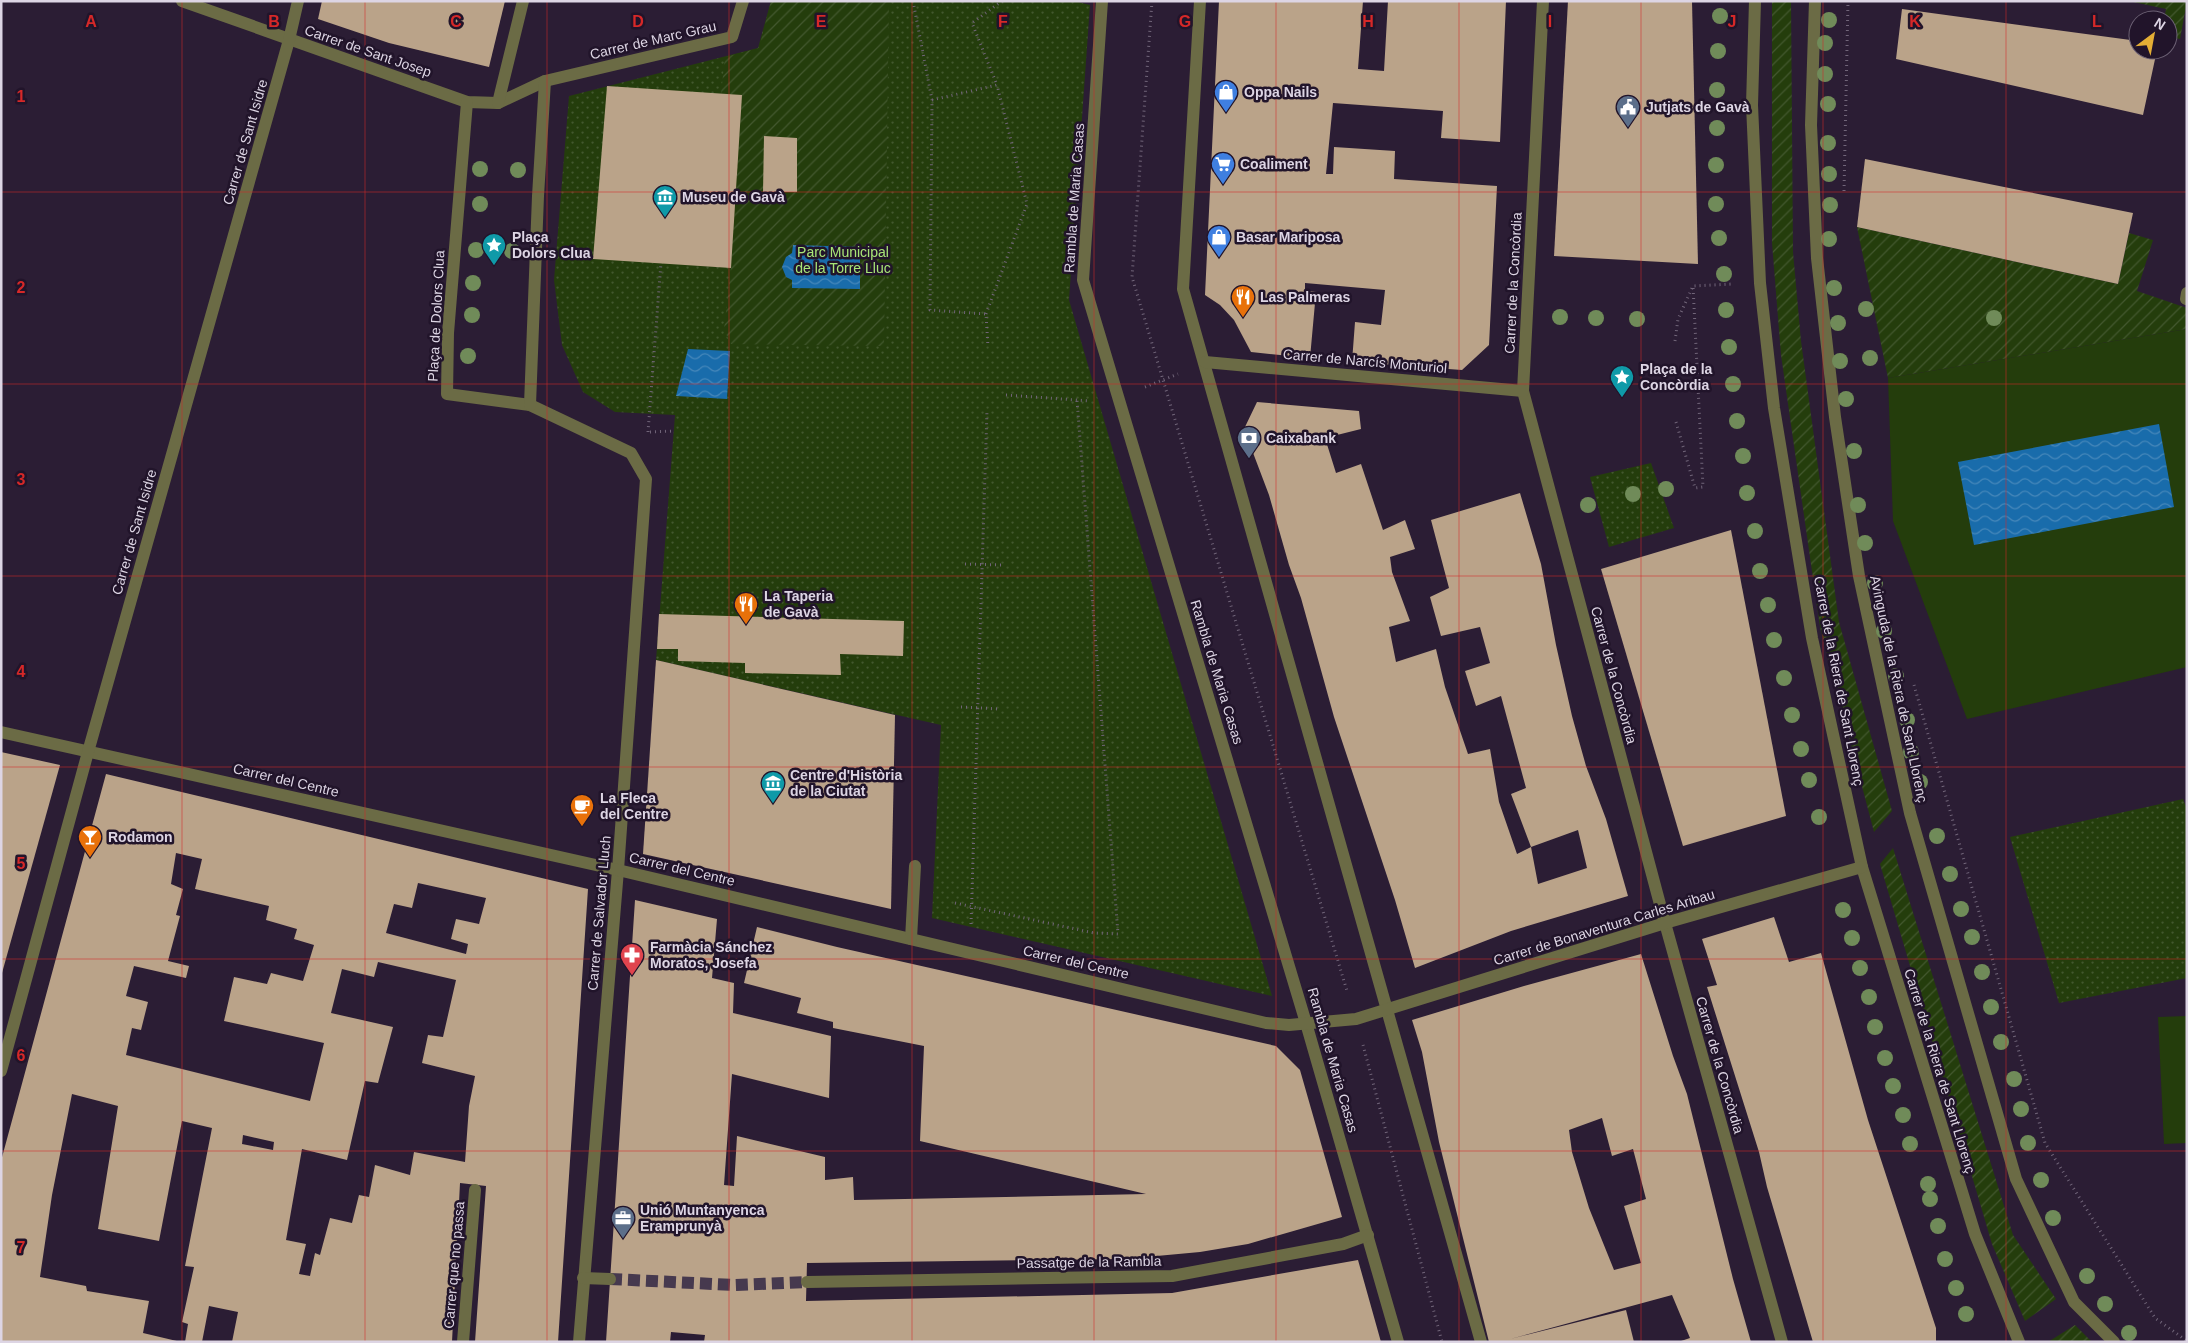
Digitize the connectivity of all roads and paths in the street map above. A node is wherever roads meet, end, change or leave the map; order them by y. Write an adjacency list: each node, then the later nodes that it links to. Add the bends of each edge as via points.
1 (182, 1): 13 (street, Carrer de Sant Josep)
2 (298, 1): 13 (street, Carrer de Sant Isidre)
3 (523, 1): 18 (street)
4 (743, 1): 14 (street, Carrer de Marc Grau, via 732,36)
5 (913, 1): 16 (path)
6 (1002, 1): 15 (path, via 972,23)
7 (1102, 1): 52 (street, Rambla de Maria Casas, via 1083,280)
8 (1200, 1): 26 (street, via 1183,290)
9 (1542, 1): 27 (street, Carrer de la Concòrdia)
10 (1755, 1): 21 (street, Carrer de la Riera de Sant Llorenç, via 1752,105)
11 (1816, 1): 66 (street, Avinguda de la Riera de Sant Llorenç, via 1811,125 1819,276 1858,576 1910,813 2016,1179 2074,1302)
12 (1848, 1): 19 (path)
13 (290, 40): 17 (street, Carrer de Sant Josep); 41 (street, Carrer de Sant Isidre)
14 (545, 81): 18 (street, Carrer de Sant Josep); 29 (street)
15 (997, 85): 16 (path); 23 (path, via 1027,204)
16 (932, 100): 23 (path, via 930,310)
17 (467, 102): 18 (street, Carrer de Sant Josep); 29 (street, Plaça de Dolors Clua, via 448,333 447,394)
18 (498, 103)
19 (1844, 200)
20 (661, 263): 32 (path)
21 (1760, 283): 22 (path); 43 (street, Carrer de la Riera de Sant Llorenç, via 1774,408 1812,638)
22 (1693, 286): 24 (path, via 1678,319); 31 (path, via 1703,486 1695,488)
23 (986, 314): 25 (path)
24 (1675, 341)
25 (988, 347)
26 (1205, 362): 27 (street, Carrer de Narcís Monturiol); 50 (street)
27 (1523, 391): 47 (street, Carrer de la Concòrdia)
28 (1077, 400): 46 (path, via 1118,934 1094,934)
29 (530, 405): 44 (street, Carrer de Salvador Lluch, via 631,453 646,479)
30 (987, 410): 34 (path)
31 (1676, 422)
32 (648, 432)
33 (965, 564): 34 (path)
34 (982, 564): 35 (path); 38 (path)
35 (1003, 565)
36 (1913, 684): 59 (path, via 2045,1143 2155,1318)
37 (961, 707): 38 (path)
38 (978, 707): 39 (path); 46 (path)
39 (999, 708)
40 (1, 732): 41 (street, Carrer del Centre)
41 (88, 752): 44 (street, Carrer del Centre); 53 (street, Carrer de Sant Isidre)
42 (915, 866): 48 (street)
43 (1862, 867): 47 (street, Carrer de Bonaventura Carles Aribau); 65 (street, Carrer de la Riera de Sant Llorenç, via 1975,1234)
44 (618, 870): 48 (street, Carrer del Centre); 56 (street, Carrer de Salvador Lluch)
45 (954, 903): 46 (path)
46 (972, 906): 49 (path)
47 (1665, 923): 50 (street, Carrer de Bonaventura Carles Aribau); 64 (street, Carrer de la Concòrdia)
48 (910, 939): 49 (street, Carrer del Centre)
49 (967, 952): 52 (street, Carrer del Centre, via 1266,1023)
50 (1388, 1009): 51 (street, Carrer de Bonaventura Carles Aribau); 63 (street)
51 (1356, 1019): 52 (street, Carrer del Centre)
52 (1306, 1023): 55 (street, Rambla de Maria Casas)
53 (1, 1071)
54 (475, 1190): 60 (street, Carrer que no passa)
55 (1368, 1235): 58 (street, Passatge de la Rambla, via 1343,1244 1172,1276); 62 (street, Rambla de Maria Casas)
56 (583, 1278): 57 (street); 61 (street, Carrer de Salvador Lluch)
57 (610, 1279)
58 (807, 1282)
59 (2187, 1340)
60 (463, 1342)
61 (579, 1342)
62 (1398, 1342)
63 (1481, 1342)
64 (1782, 1342)
65 (2019, 1342)
66 (2114, 1342)

